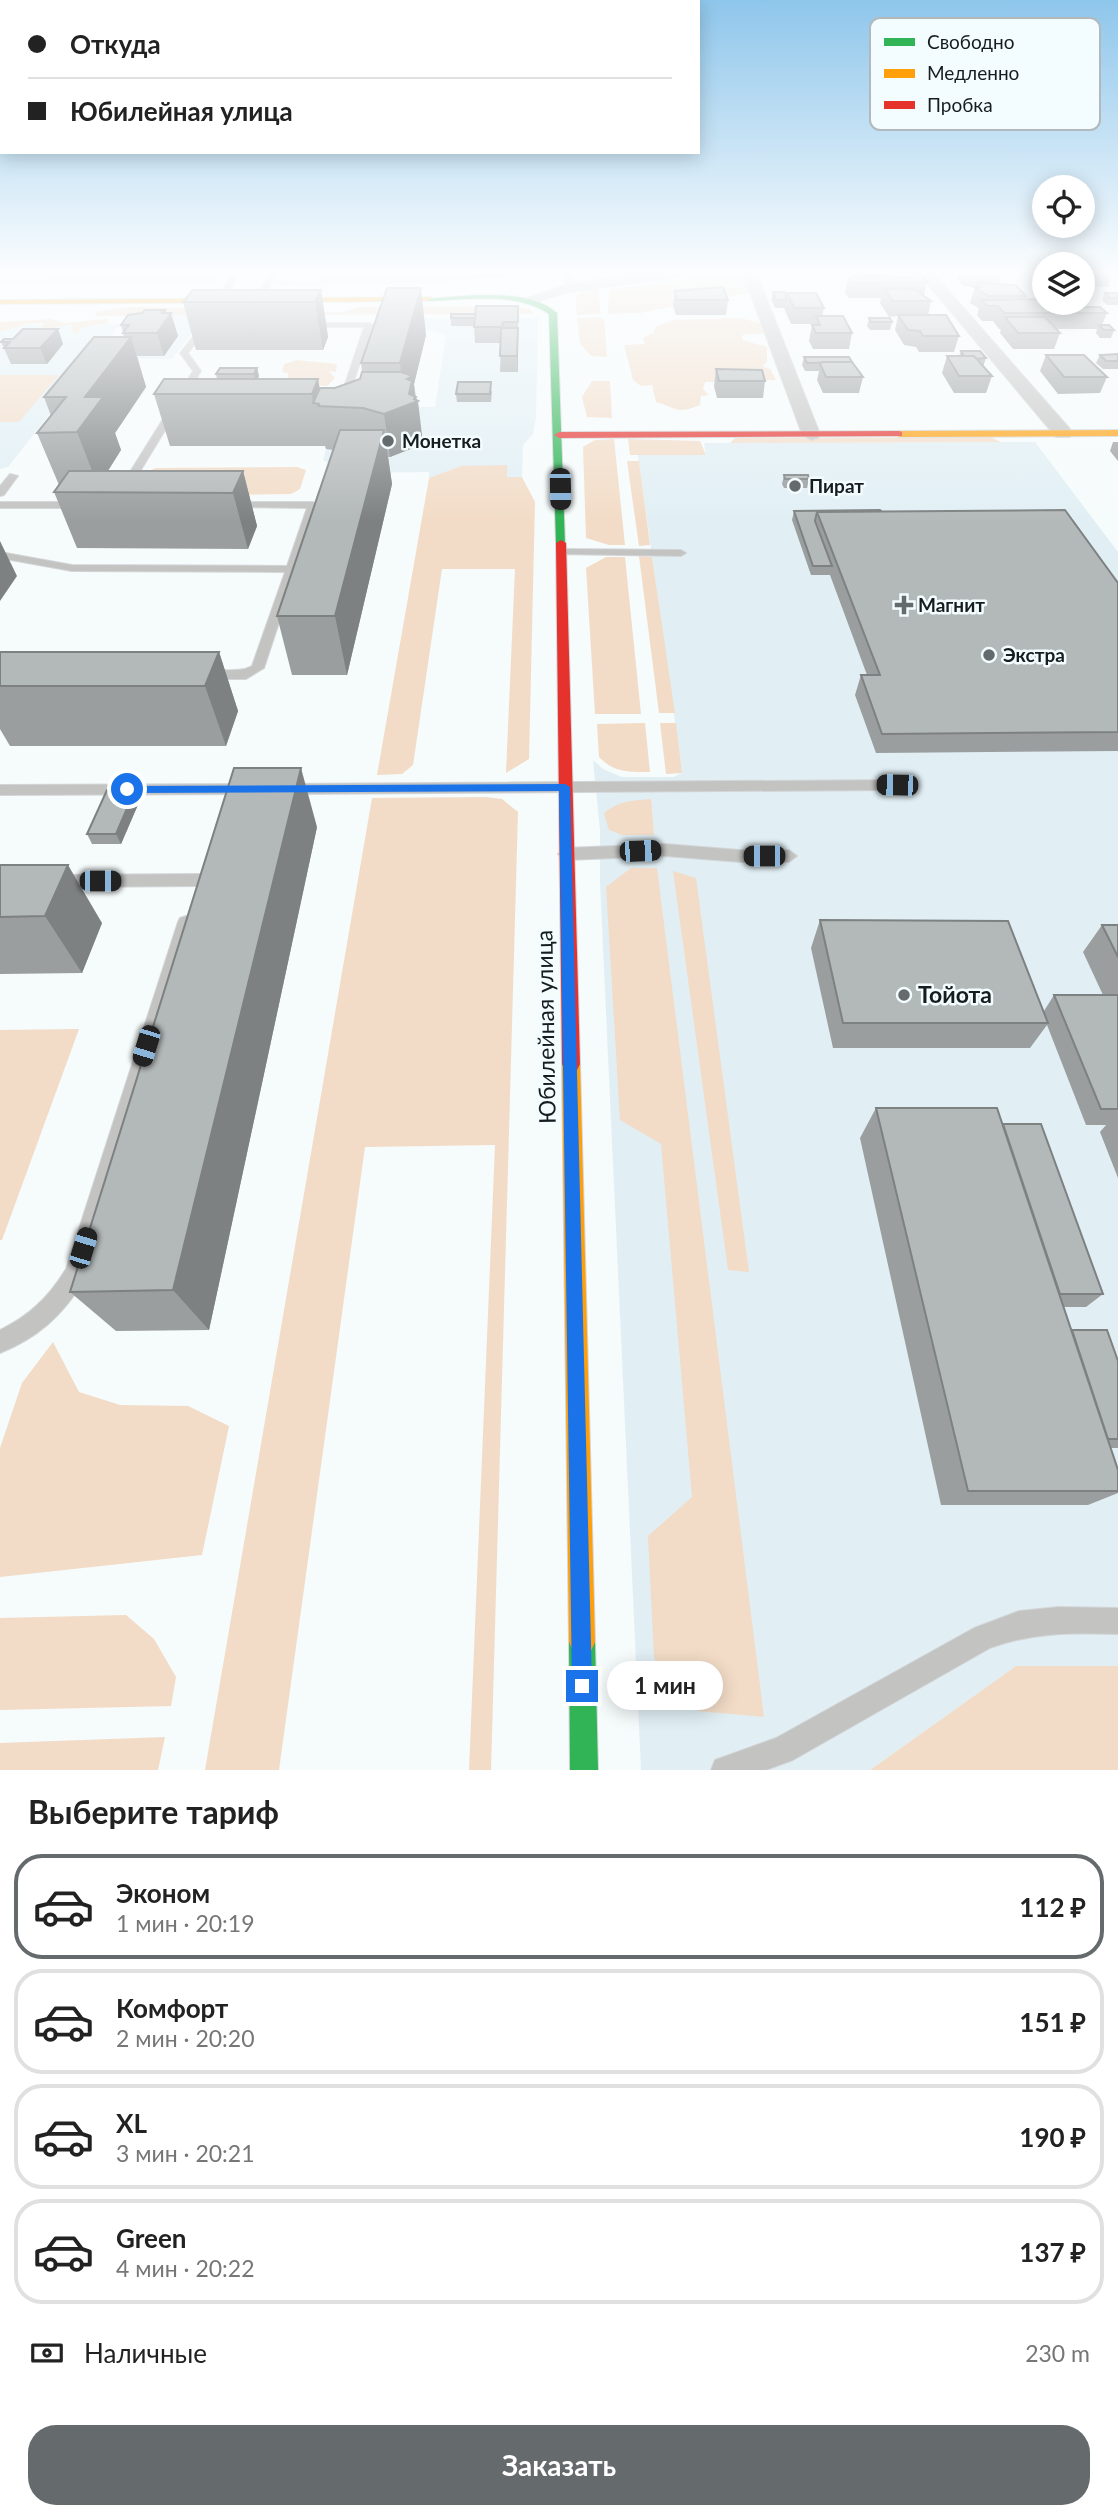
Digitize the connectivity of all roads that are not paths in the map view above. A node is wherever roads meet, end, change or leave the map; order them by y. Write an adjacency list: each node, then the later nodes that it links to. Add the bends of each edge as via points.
1 (186, 357): 7 (lane, via 197,371)
2 (358, 357): 6 (lane)
3 (556, 357): 12 (main road, Юбилейная улица)
4 (781, 357): 11 (street)
5 (997, 357): 9 (street)
6 (337, 411)
7 (171, 413): 8 (lane); 15 (lane)
8 (184, 413)
9 (1063, 433): 10 (main road); 11 (main road)
10 (1118, 433)
11 (811, 434): 12 (main road)
12 (559, 435): 19 (main road, Юбилейная улица)
13 (0, 476): 14 (lane, via 13,476)
14 (0, 493)
15 (120, 495)
16 (0, 505): 17 (lane)
17 (88, 505)
18 (220, 505): 22 (lane, via 313,505)
19 (561, 552): 20 (lane); 25 (main road, Юбилейная улица)
20 (681, 553)
21 (0, 555): 22 (lane, via 64,568)
22 (292, 569): 23 (lane, via 258,668 246,675)
23 (191, 676)
24 (897, 785): 25 (lane)
25 (565, 787): 26 (lane, via 226,796); 27 (main road, Юбилейная улица)
26 (0, 790)
27 (566, 854): 28 (lane, via 665,850); 32 (main road, Юбилейная улица)
28 (789, 856)
29 (40, 881): 30 (lane, via 202,873 75,1274 60,1301 33,1326)
30 (0, 1342)
31 (1118, 1620): 33 (lane, via 1020,1624 983,1637 783,1750)
32 (584, 1770)
33 (725, 1770)

